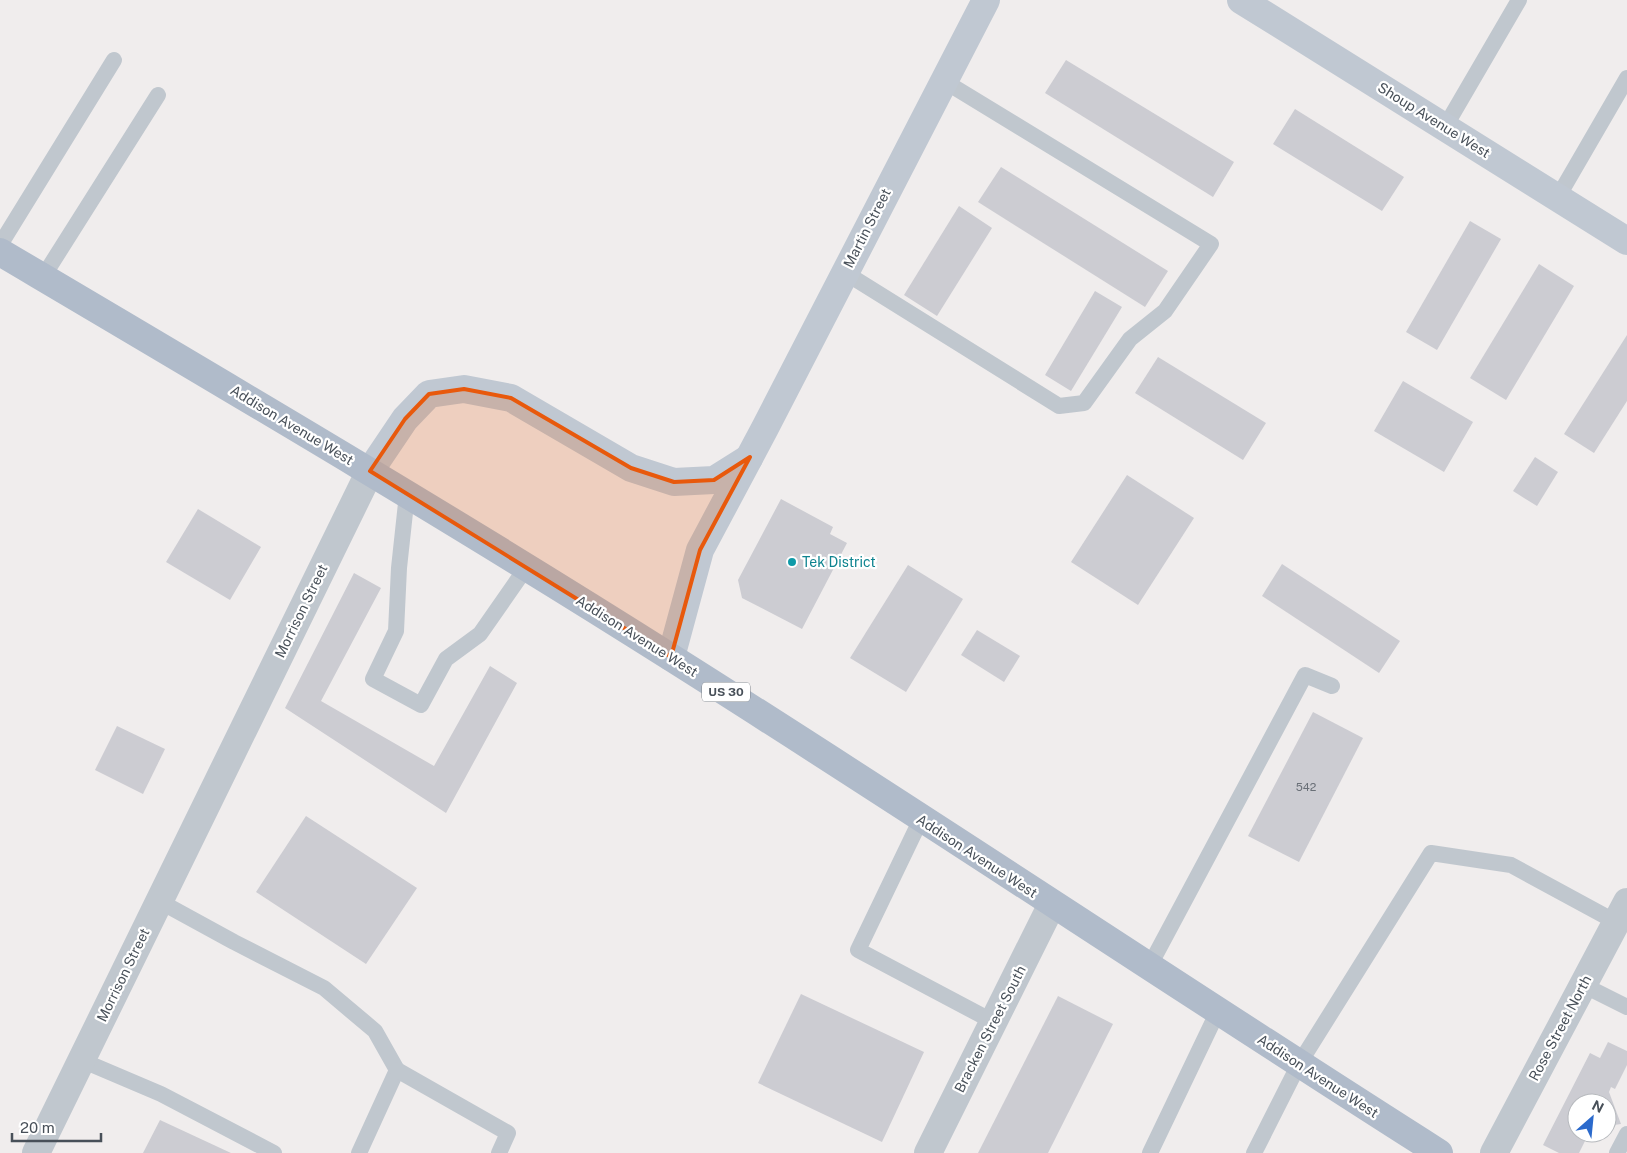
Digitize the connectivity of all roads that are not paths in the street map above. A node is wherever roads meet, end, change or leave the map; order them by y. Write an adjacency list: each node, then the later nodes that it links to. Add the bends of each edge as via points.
1 (986, 0): 6 (street, Martin Street)
2 (1241, 0): 8 (street, Shoup Avenue West)
3 (1519, 0): 8 (lane)
4 (114, 60): 11 (lane)
5 (1627, 78): 9 (lane)
6 (944, 81): 13 (street, Martin Street); 13 (lane, via 1211,244 1165,311 1130,339 1084,403 1059,406)
7 (158, 95): 14 (lane)
8 (1445, 127): 9 (street, Shoup Avenue West)
9 (1558, 197): 10 (street, Shoup Avenue West)
10 (1627, 241)
11 (0, 245)
12 (0, 252): 14 (main road, Addison Avenue West / US 30)
13 (844, 272): 15 (street, Martin Street)
14 (43, 277): 16 (main road, Addison Avenue West / US 30)
15 (750, 457): 16 (street, Morrison Street, via 714,480 674,482 631,468 511,398 464,389 429,394 405,419); 19 (street, Martin Street, via 700,550)
16 (370, 471): 17 (main road, Addison Avenue West / US 30); 22 (street, Morrison Street)
17 (407, 494): 18 (main road, Addison Avenue West / US 30); 18 (lane, via 396,631 373,679 421,705 446,659 480,634)
18 (526, 568): 19 (main road, Addison Avenue West / US 30)
19 (671, 657): 21 (main road, Addison Avenue West / US 30)
20 (1332, 686): 25 (lane, via 1305,675)
21 (921, 819): 23 (main road, Addison Avenue West / US 30); 29 (lane, via 858,950)
22 (159, 901): 30 (street, Morrison Street); 32 (lane, via 324,988 375,1031)
23 (1052, 904): 25 (main road, Addison Avenue West / US 30); 29 (street, Bracken Street South)
24 (1622, 912): 26 (street, Rose Street North); 31 (lane, via 1511,864 1431,854)
25 (1149, 967): 28 (main road, Addison Avenue West / US 30)
26 (1583, 985): 27 (lane); 42 (street, Rose Street North)
27 (1627, 1007)
28 (1218, 1011): 31 (main road, Addison Avenue West / US 30); 39 (lane)
29 (994, 1022): 38 (street, Bracken Street South)
30 (81, 1060): 34 (street, Morrison Street); 35 (lane, via 161,1094)
31 (1299, 1064): 40 (lane); 41 (main road, Addison Avenue West / US 30)
32 (397, 1070): 36 (lane); 37 (lane, via 508,1133)
33 (1627, 1134): 43 (lane)
34 (36, 1153)
35 (274, 1153)
36 (359, 1153)
37 (499, 1153)
38 (928, 1153)
39 (1150, 1153)
40 (1254, 1153)
41 (1439, 1153)
42 (1494, 1153)
43 (1617, 1153)

